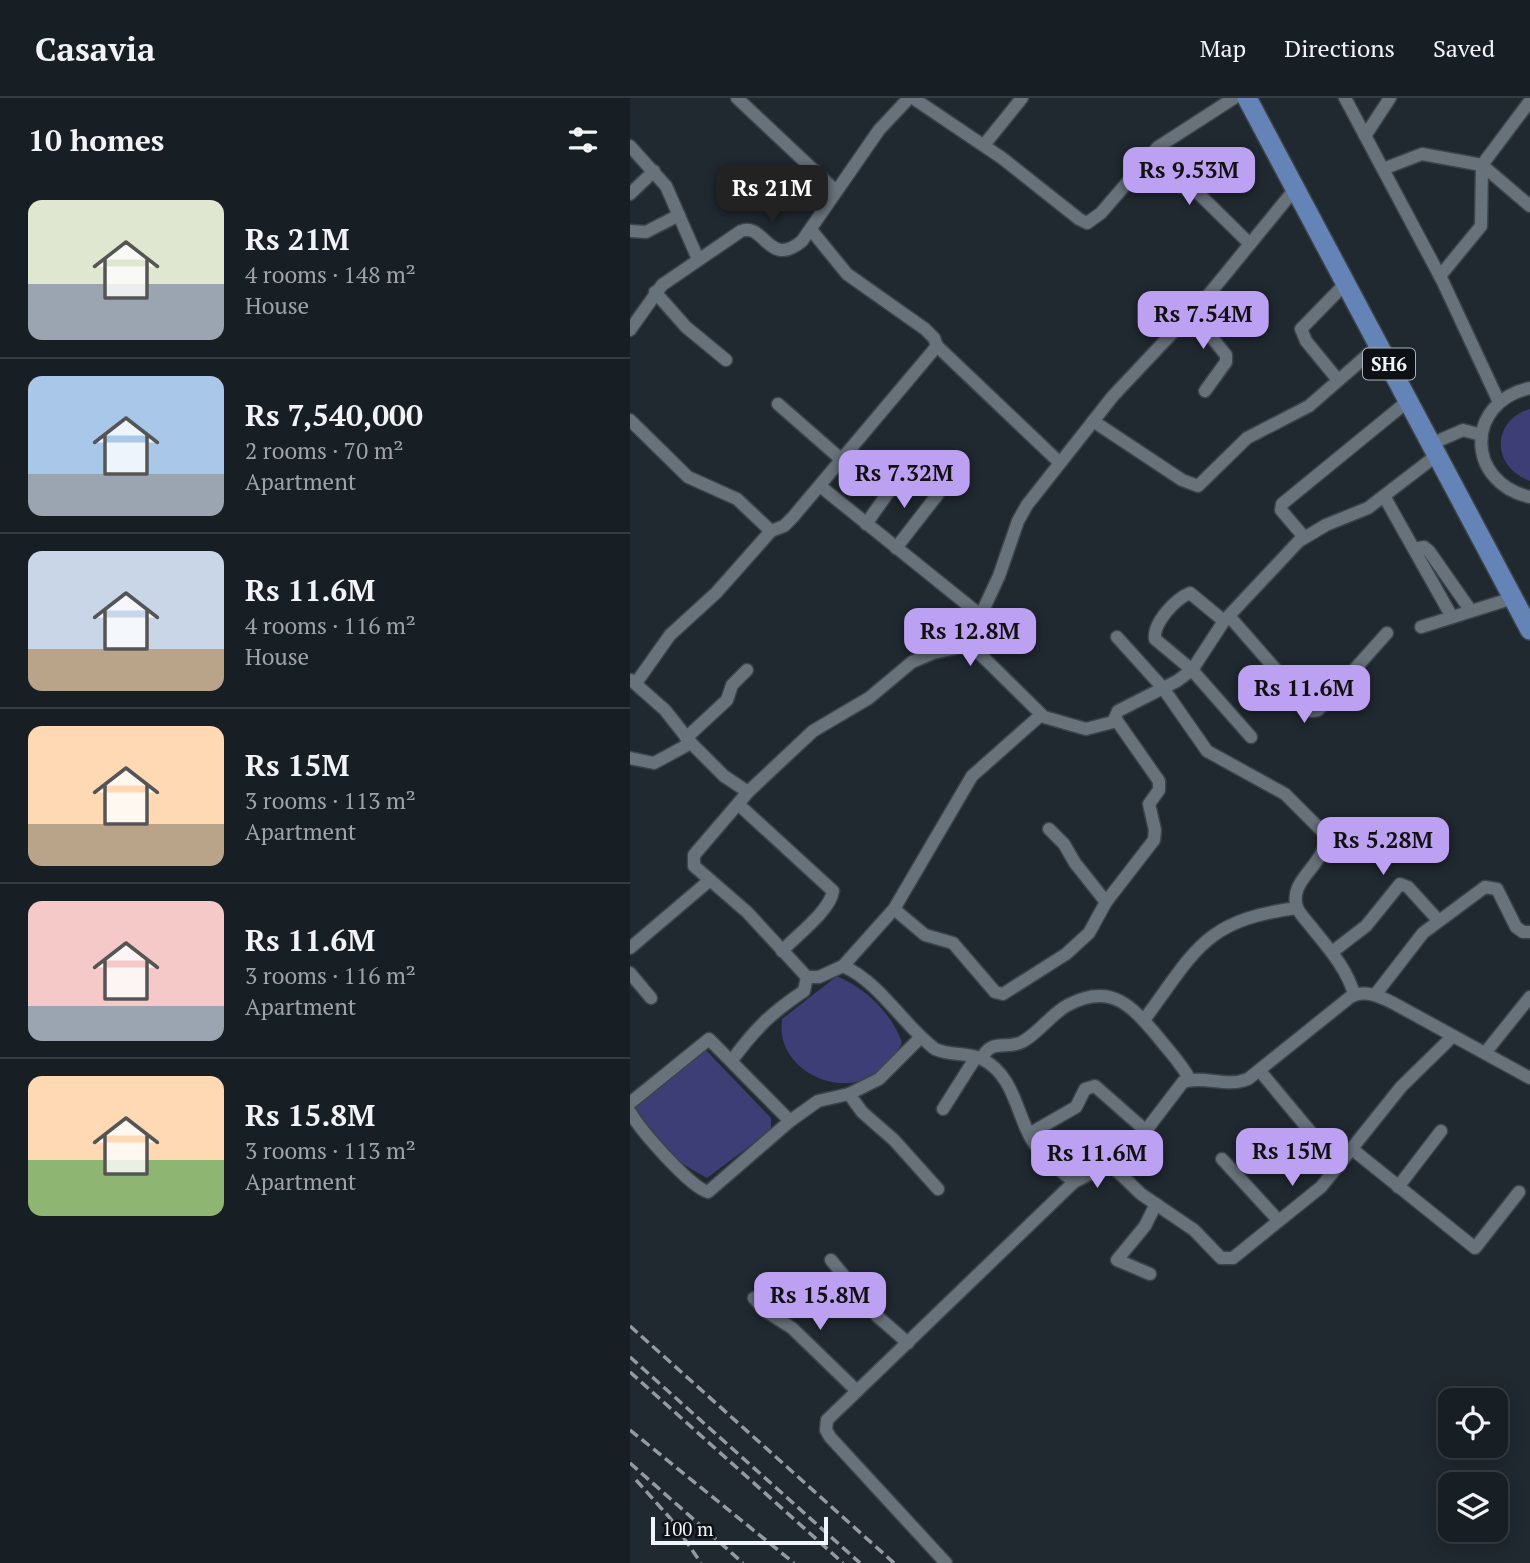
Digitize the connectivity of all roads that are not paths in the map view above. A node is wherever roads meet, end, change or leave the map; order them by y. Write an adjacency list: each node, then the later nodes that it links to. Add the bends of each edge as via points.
1 (737, 98): 17 (street)
2 (911, 98): 10 (street); 17 (street, via 879,131)
3 (1022, 98): 10 (street)
4 (1234, 98): 12 (street)
5 (1247, 98): 16 (main road, SH6)
6 (1345, 98): 9 (street)
7 (1390, 98): 9 (street)
8 (1530, 101): 13 (street)
9 (1365, 136): 14 (street)
10 (984, 145): 12 (street, via 1087,223)
11 (630, 146): 15 (street)
12 (1150, 156): 23 (street, via 1166,177 1198,193)
13 (1482, 165): 14 (street, via 1422,153); 19 (street); 25 (street, via 1481,226)
14 (1384, 169): 25 (street)
15 (654, 171): 18 (street); 20 (street)
16 (1295, 189): 23 (street); 26 (main road, SH6)
17 (836, 191): 22 (street)
18 (630, 194)
19 (1530, 206)
20 (679, 215): 21 (street, via 646,232); 24 (street)
21 (630, 231)
22 (811, 231): 24 (street, via 793,249 781,251 746,229); 31 (street, via 847,274 925,329)
23 (1250, 244): 28 (street)
24 (698, 259): 27 (street)
25 (1440, 276): 37 (street)
26 (1346, 283): 30 (main road, SH6); 33 (street, via 1301,330)
27 (655, 292): 29 (street); 32 (street, via 686,327)
28 (1191, 312): 35 (street, via 1226,355 1226,362); 40 (street)
29 (630, 330)
30 (1379, 345): 33 (street); 36 (main road, SH6)
31 (937, 346): 43 (street); 44 (street)
32 (726, 360)
33 (1338, 380): 40 (street, via 1296,415 1247,438 1198,486)
34 (1530, 388): 37 (street)
35 (1205, 391)
36 (1408, 401): 42 (main road, SH6); 52 (street, via 1282,504 1281,510)
37 (1499, 402): 41 (street)
38 (778, 404): 43 (street)
39 (630, 420): 51 (street, via 688,477 737,499)
40 (1093, 421): 44 (street)
41 (1481, 435): 42 (street, via 1463,430); 49 (street, via 1487,469 1498,483 1512,493)
42 (1434, 450): 48 (street); 55 (main road, SH6)
43 (842, 460): 46 (street)
44 (1060, 463): 57 (street, via 1018,521 999,576)
45 (902, 473): 50 (street)
46 (820, 486): 50 (street); 51 (street, via 785,526)
47 (938, 494): 53 (street)
48 (1384, 496): 52 (street); 54 (street)
49 (1530, 497)
50 (866, 524): 53 (street)
51 (771, 531): 67 (street, via 716,593 670,635)
52 (1304, 537): 59 (street)
53 (895, 548): 57 (street)
54 (1414, 549): 56 (street, via 1429,551); 58 (street)
55 (1513, 598): 56 (street); 61 (main road, SH6)
56 (1471, 611): 58 (street)
57 (979, 614): 64 (street)
58 (1452, 617): 60 (street)
59 (1226, 619): 62 (street, via 1312,711 1318,710); 66 (street); 66 (street, via 1190,593 1156,627 1155,639)
60 (1422, 627)
61 (1530, 630)
62 (1387, 633)
63 (1117, 637): 68 (street)
64 (971, 645): 69 (street); 74 (street, via 912,662 856,707 813,731)
65 (747, 670): 72 (street)
66 (1192, 670): 68 (street); 71 (street)
67 (633, 681): 72 (street)
68 (1163, 688): 70 (street, via 1118,712); 79 (street, via 1208,751 1285,794 1324,833 1321,856 1296,891)
69 (1041, 715): 70 (street, via 1077,728 1094,728); 80 (street, via 972,776)
70 (1114, 720): 78 (street, via 1160,785 1149,804 1154,840)
71 (1251, 737)
72 (689, 740): 73 (street, via 654,763); 74 (street, via 724,776)
73 (630, 758)
74 (748, 792): 75 (street)
75 (738, 804): 77 (street, via 692,859); 84 (street, via 833,891 823,910)
76 (1049, 829): 78 (street)
77 (710, 880): 83 (street); 84 (street)
78 (1106, 902): 80 (street, via 1094,925 1066,954 1003,994 995,992 953,943 925,936)
79 (1297, 908): 85 (street); 93 (street, via 1251,916 1217,932 1198,947)
80 (894, 909): 86 (street)
81 (1438, 920): 82 (street, via 1478,890 1492,887 1516,927); 85 (street, via 1400,884 1366,926); 90 (street)
82 (1530, 932)
83 (630, 948)
84 (782, 951): 88 (street)
85 (1332, 952): 89 (street)
86 (843, 966): 88 (street, via 819,977); 95 (street, via 869,982)
87 (630, 973): 92 (street)
88 (807, 976): 98 (street, via 804,991 765,1019)
89 (1354, 994): 90 (street); 99 (street)
90 (1376, 995): 94 (street)
91 (1530, 997): 96 (street)
92 (652, 998)
93 (1144, 1020): 97 (street, via 1120,999 1094,996 1062,1009 1021,1042 988,1048); 101 (street)
94 (1453, 1036): 96 (street); 110 (street, via 1401,1087)
95 (921, 1037): 97 (street, via 942,1052); 102 (street, via 879,1079)
96 (1485, 1053): 100 (street)
97 (979, 1058): 104 (street); 109 (street, via 1006,1082)
98 (732, 1060): 103 (street, via 709,1039); 106 (street)
99 (1260, 1071): 101 (street, via 1235,1083); 113 (street)
100 (1530, 1078)
101 (1190, 1080): 107 (street, via 1176,1089)
102 (849, 1094): 106 (street, via 818,1101); 116 (street)
103 (630, 1103)
104 (943, 1109)
105 (630, 1112): 106 (street, via 681,1171 706,1192)
106 (790, 1121)
107 (1145, 1130): 109 (street, via 1095,1086 1085,1089 1071,1112); 112 (street, via 1131,1150)
108 (1441, 1131): 115 (street)
109 (1029, 1134): 114 (street, via 1040,1152)
110 (1352, 1149): 113 (street); 115 (street)
111 (1222, 1159): 119 (street)
112 (1110, 1164): 114 (street); 118 (street)
113 (1339, 1166): 119 (street, via 1315,1192)
114 (1074, 1182): 123 (street)
115 (1398, 1187): 117 (street, via 1475,1248)
116 (937, 1189)
117 (1519, 1192)
118 (1156, 1204): 119 (street, via 1227,1260); 121 (street, via 1146,1226 1117,1260)
119 (1278, 1220)
120 (831, 1260): 123 (street, via 877,1316)
121 (1150, 1274)
122 (754, 1298): 124 (street)
123 (908, 1343): 124 (street)
124 (858, 1391): 125 (street, via 827,1420 826,1430)
125 (946, 1563)

